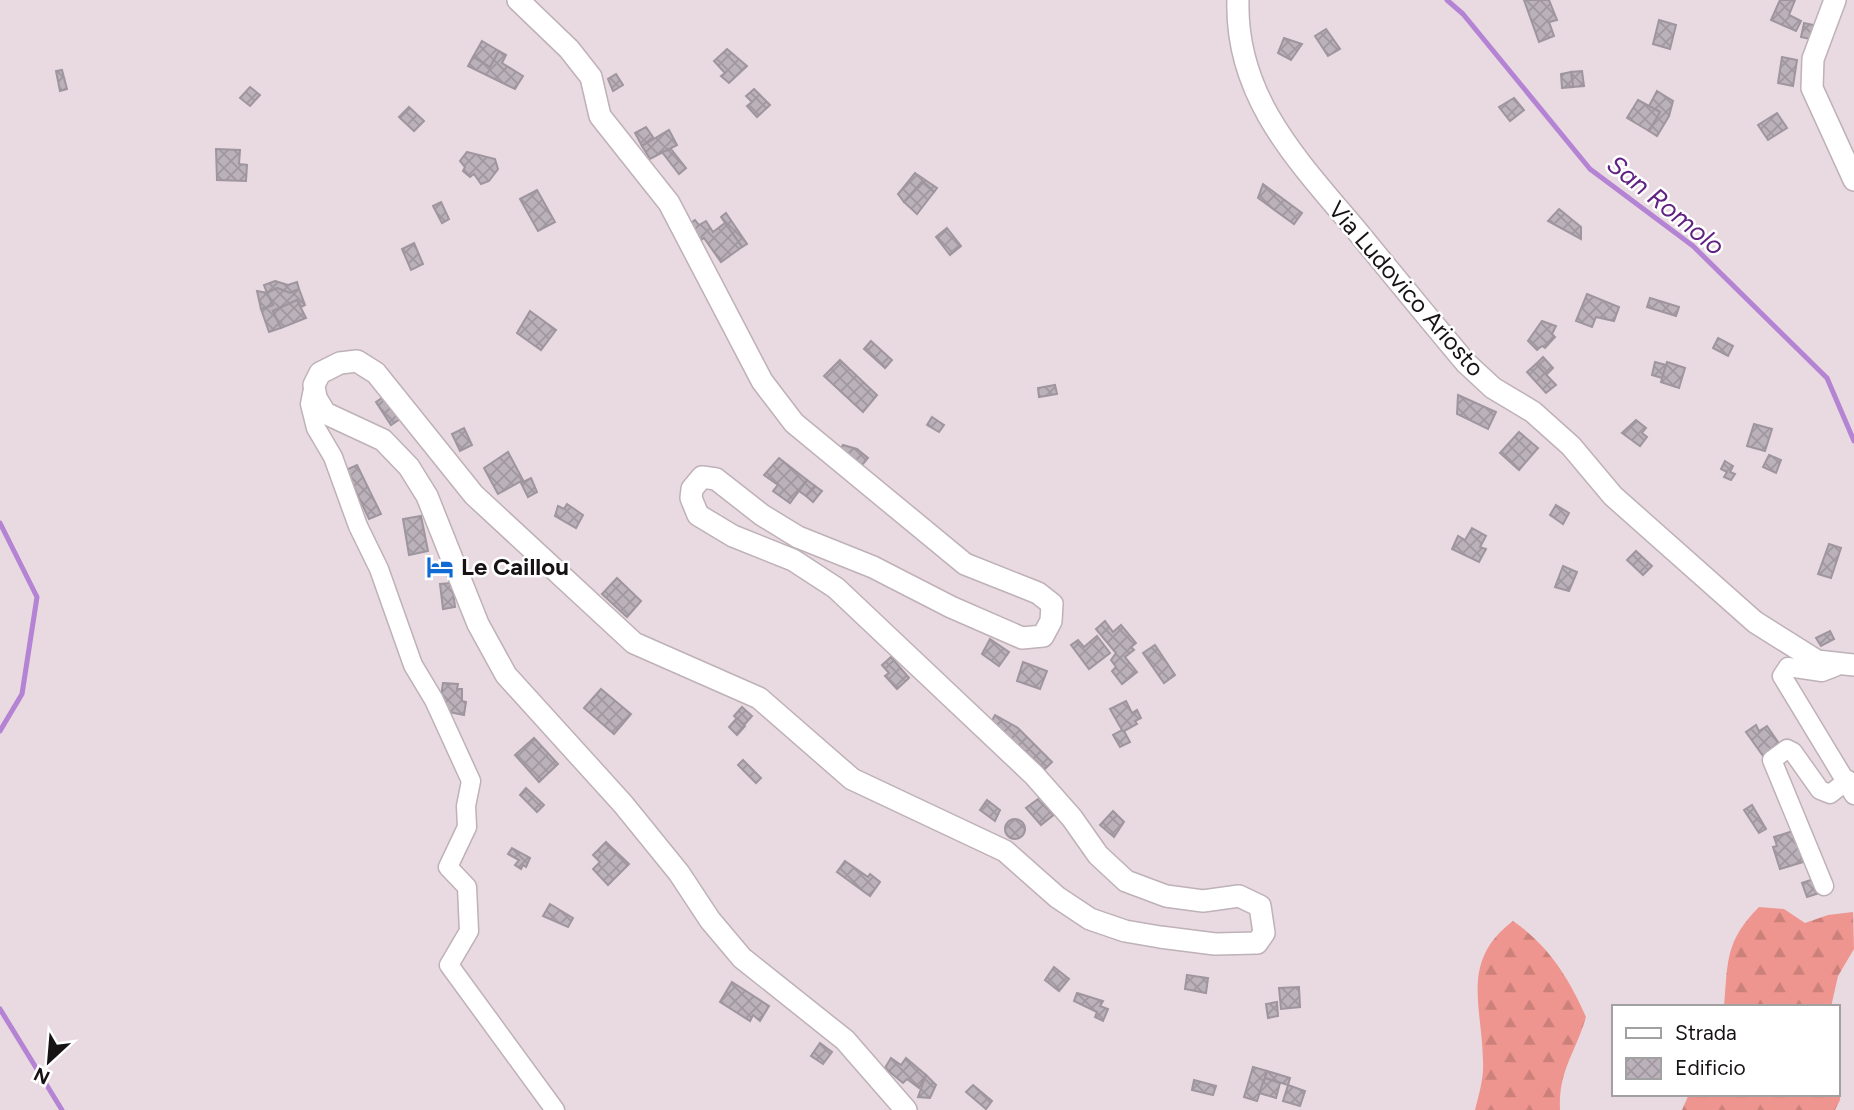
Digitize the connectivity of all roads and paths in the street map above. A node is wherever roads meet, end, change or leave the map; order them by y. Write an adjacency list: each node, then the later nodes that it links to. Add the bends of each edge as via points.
1 (518, 0): 5 (street, via 591,76 600,116 669,204 762,381 794,423 965,564 1038,593 1052,604 1051,621 1043,636 1022,638 798,537 716,479 702,478 692,489 698,515 733,536 793,560 835,588 1034,775 1098,855 1126,881 1166,896 1203,901 1239,896 1260,906 1264,933 1257,943 1215,944 1125,931 1090,919 1005,851 852,779 760,698 634,643 474,495 376,373 357,361 340,363 320,373)
2 (1238, 0): 6 (street, Via Ludovico Ariosto, via 1237,31 1247,71 1280,140 1466,363 1571,446 1613,496 1755,622 1803,655)
3 (1835, 0): 4 (street, via 1813,59 1812,88)
4 (1854, 180)
5 (314, 385): 9 (street, via 310,404 316,428 333,457 413,664 471,781 467,827 448,867 467,887 469,931 449,965); 10 (street, via 325,413 383,440 409,467 427,496 478,625 506,675 631,814 742,958 845,1040)
6 (1846, 664): 7 (street, via 1822,672 1788,667 1782,676)
7 (1851, 787): 8 (street, via 1830,794 1820,790 1793,752 1782,751 1773,760)
8 (1824, 886)
9 (555, 1110)
10 (906, 1110)

